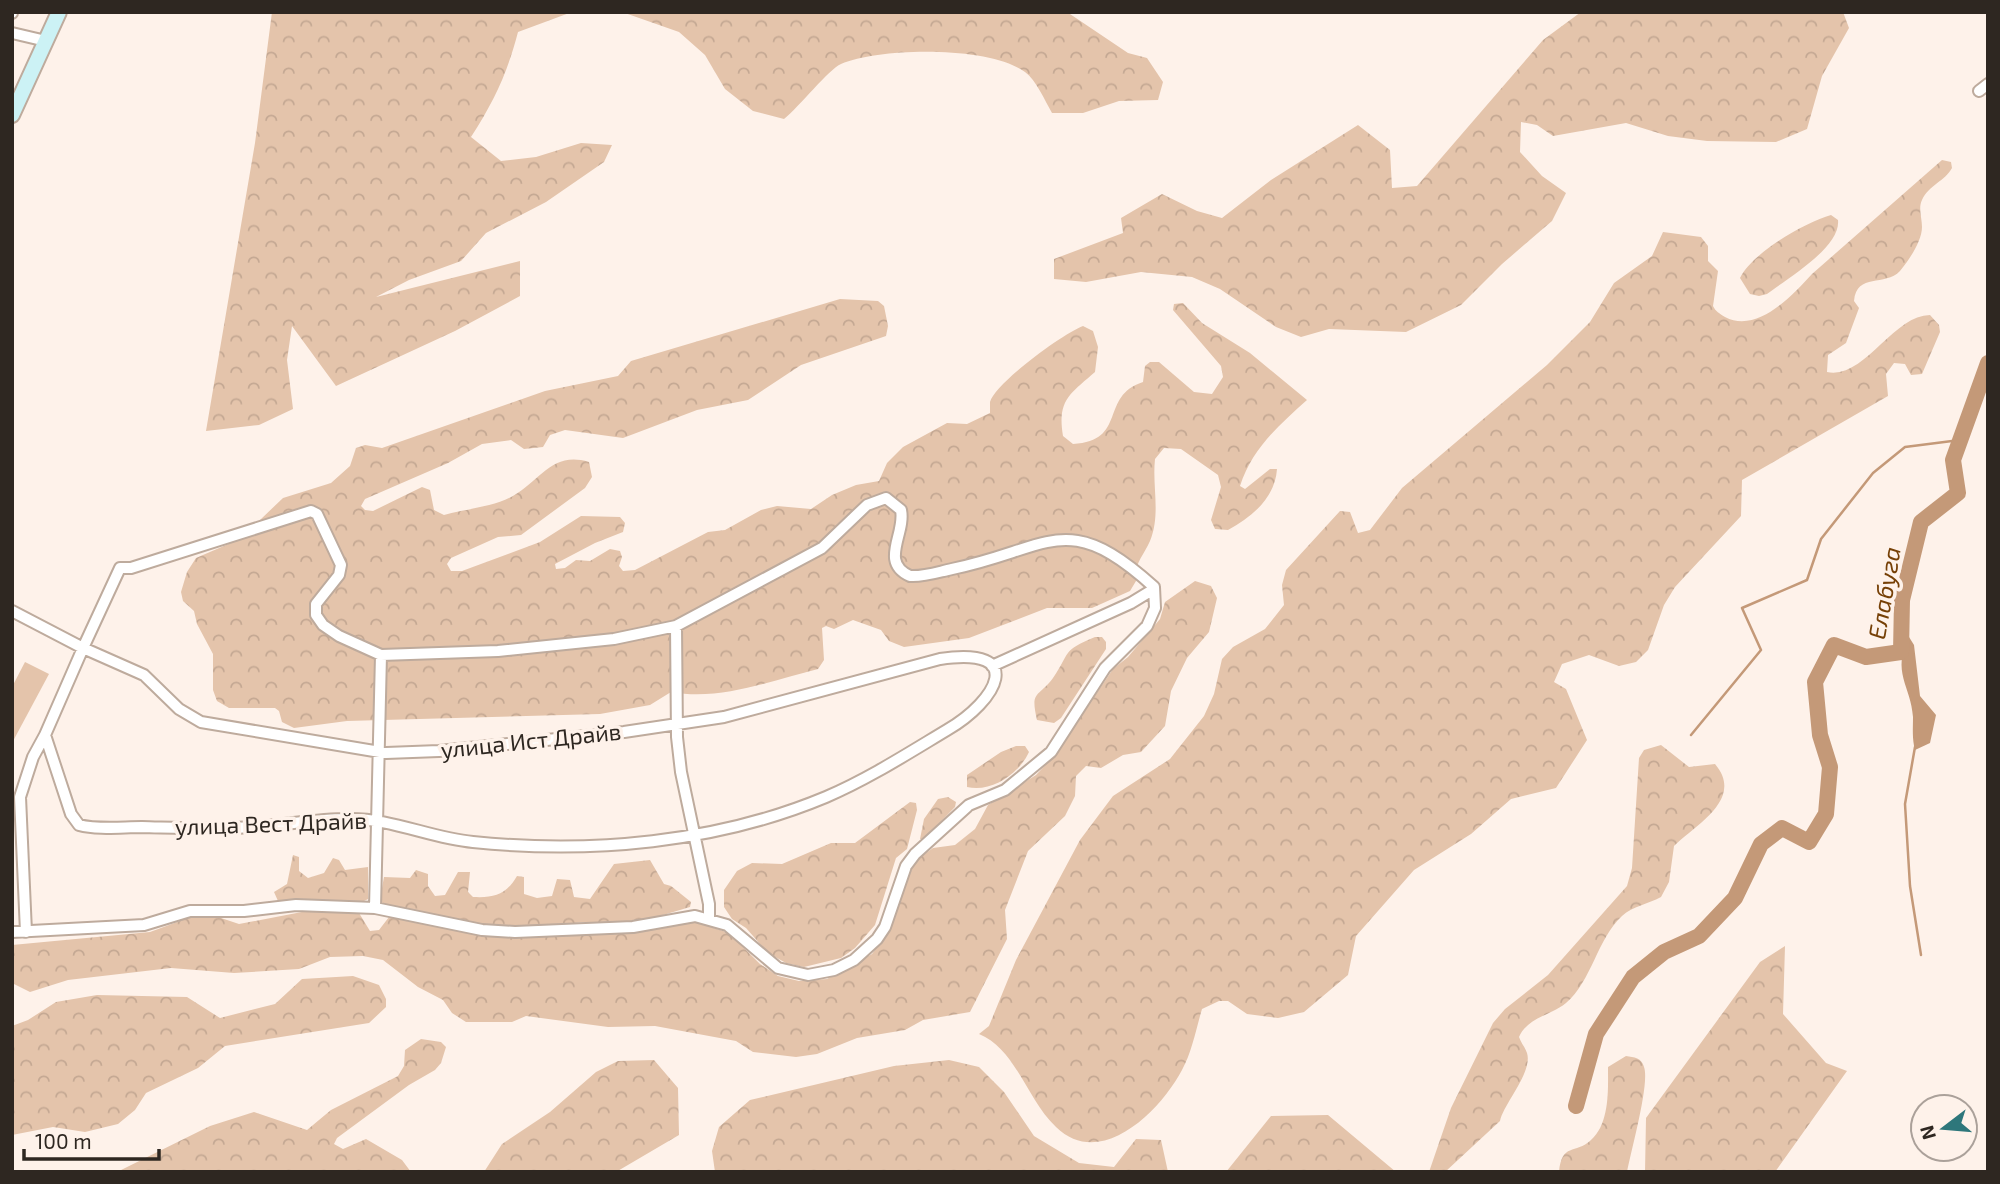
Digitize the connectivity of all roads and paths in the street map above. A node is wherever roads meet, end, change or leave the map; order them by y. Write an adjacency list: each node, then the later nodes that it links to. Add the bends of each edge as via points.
1 (59, 12): 3 (main road)
2 (12, 33): 3 (street)
3 (46, 41): 4 (main road)
4 (12, 115)
5 (1154, 589): 7 (street, via 1126,561 1085,540 1041,543 973,565 910,576 897,567 893,554 902,528 901,510 880,498 822,548); 10 (street, via 1131,604); 17 (street, via 1154,608 1147,626 1105,668 1051,752 1005,790 969,805 915,854 906,866 885,927 861,955 821,973 795,974 778,968 737,932)
6 (12, 611): 8 (street)
7 (676, 626): 9 (street, via 530,649); 11 (street)
8 (83, 648): 9 (street, via 120,568 311,511 317,514 341,565 339,575 316,604 316,615 339,636); 12 (street); 13 (street, улица Ист Драйв, via 144,676 179,709 201,722)
9 (381, 655): 13 (street)
10 (992, 666): 11 (street, улица Ист Драйв, via 979,656 940,659 743,713); 15 (street, улица Вест Драйв, via 997,681 994,689 973,713 877,771 796,808)
11 (677, 725): 13 (street, улица Ист Драйв, via 439,751); 15 (street)
12 (45, 735): 14 (street, улица Вест Драйв, via 74,821 86,827 233,828); 19 (street, via 20,797)
13 (378, 752): 14 (street)
14 (378, 821): 15 (street, улица Вест Драйв, via 453,840 510,845 605,845); 16 (street)
15 (694, 836): 17 (street)
16 (375, 908): 17 (street, via 482,930 515,932 633,927 678,917); 19 (street, via 296,905 199,910 144,925)
17 (709, 918)
18 (12, 932): 19 (street)
19 (26, 932)

